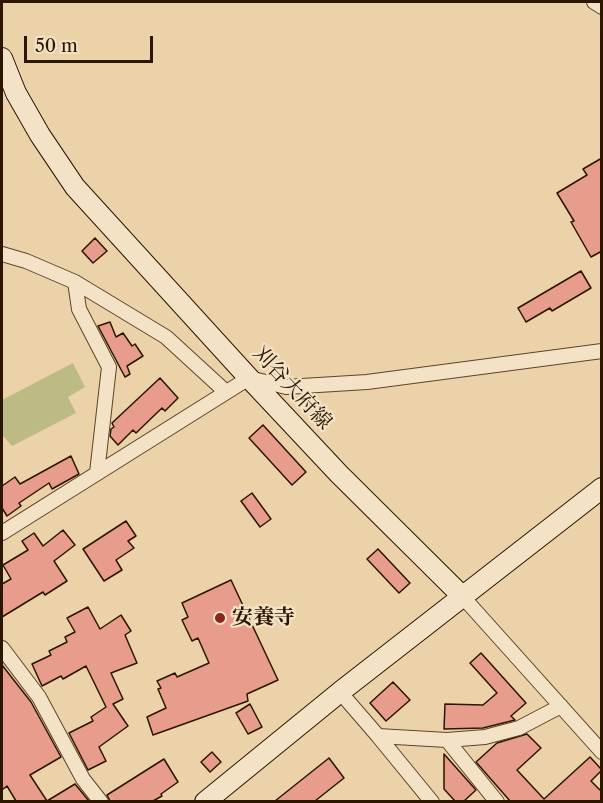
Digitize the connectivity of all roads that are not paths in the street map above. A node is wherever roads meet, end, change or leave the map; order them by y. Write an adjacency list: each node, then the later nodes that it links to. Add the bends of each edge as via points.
1 (594, 2): 2 (street)
2 (602, 7)
3 (2, 58): 7 (main road, 刈谷大府線, via 35,127 75,188)
4 (2, 254): 5 (street)
5 (75, 282): 8 (street, via 166,337); 9 (street, via 79,309 109,367)
6 (602, 351): 7 (street, via 367,382 286,387)
7 (249, 378): 8 (street); 12 (main road, 刈谷大府線)
8 (226, 392): 9 (street)
9 (97, 473): 11 (street)
10 (602, 488): 12 (main road)
11 (2, 533)
12 (462, 596): 14 (main road); 15 (street)
13 (2, 648): 19 (street, via 39,697 83,780)
14 (340, 692): 16 (street); 20 (main road)
15 (561, 706): 17 (street, via 519,728 485,737); 18 (street)
16 (378, 736): 17 (street); 21 (street)
17 (447, 740): 22 (street)
18 (602, 752)
19 (101, 801)
20 (205, 801)
21 (432, 801)
22 (497, 801)

